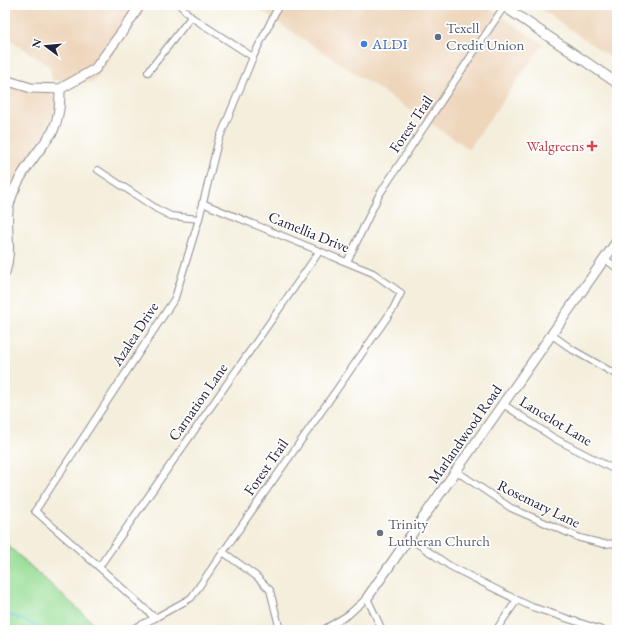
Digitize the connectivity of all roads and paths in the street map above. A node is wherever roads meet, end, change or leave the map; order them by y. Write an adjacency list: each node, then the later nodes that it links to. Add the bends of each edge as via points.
1 (140, 5): 10 (street, via 95,69)
2 (180, 5): 5 (street)
3 (279, 5): 6 (street, Azalea Drive)
4 (504, 6): 9 (street); 17 (street, Forest Trail, via 379,195)
5 (191, 17): 6 (street); 7 (street)
6 (253, 57): 12 (street, Azalea Drive, via 218,142)
7 (148, 72)
8 (5, 80): 10 (street, via 31,88)
9 (617, 83)
10 (60, 90): 19 (street, via 60,111 53,131 10,199 9,254)
11 (98, 170): 13 (street, via 171,216)
12 (202, 203): 13 (street, Azalea Drive); 15 (street, Camellia Drive)
13 (199, 219): 29 (street, Azalea Drive, via 175,298 35,511)
14 (617, 242): 16 (street, Marlandwood Road)
15 (319, 252): 17 (street, Camellia Drive); 29 (street, Carnation Lane)
16 (605, 259): 18 (street); 21 (street, Marlandwood Road)
17 (347, 262): 20 (street, Camellia Drive, via 373,273)
18 (617, 268)
19 (5, 273)
20 (401, 293): 28 (street, Forest Trail)
21 (552, 335): 22 (street); 23 (street, Marlandwood Road)
22 (617, 375)
23 (503, 404): 24 (street, Marlandwood Road); 25 (street, Lancelot Lane, via 554,438)
24 (456, 471): 26 (street, Marlandwood Road); 27 (street, Rosemary Lane, via 511,508 580,538 599,543)
25 (617, 471)
26 (409, 538): 30 (street, Marlandwood Road); 31 (street, via 450,566)
27 (617, 543)
28 (223, 552): 32 (street, Forest Trail, via 191,598); 34 (street, via 256,576 270,590)
29 (99, 567): 32 (street, Azalea Drive)
30 (367, 598): 35 (street, Marlandwood Road, via 348,615); 36 (street)
31 (517, 600): 37 (street); 38 (street)
32 (155, 618): 33 (street, Forest Trail)
33 (130, 630)
34 (280, 630)
35 (323, 630)
36 (382, 630)
37 (496, 630)
38 (601, 630)

